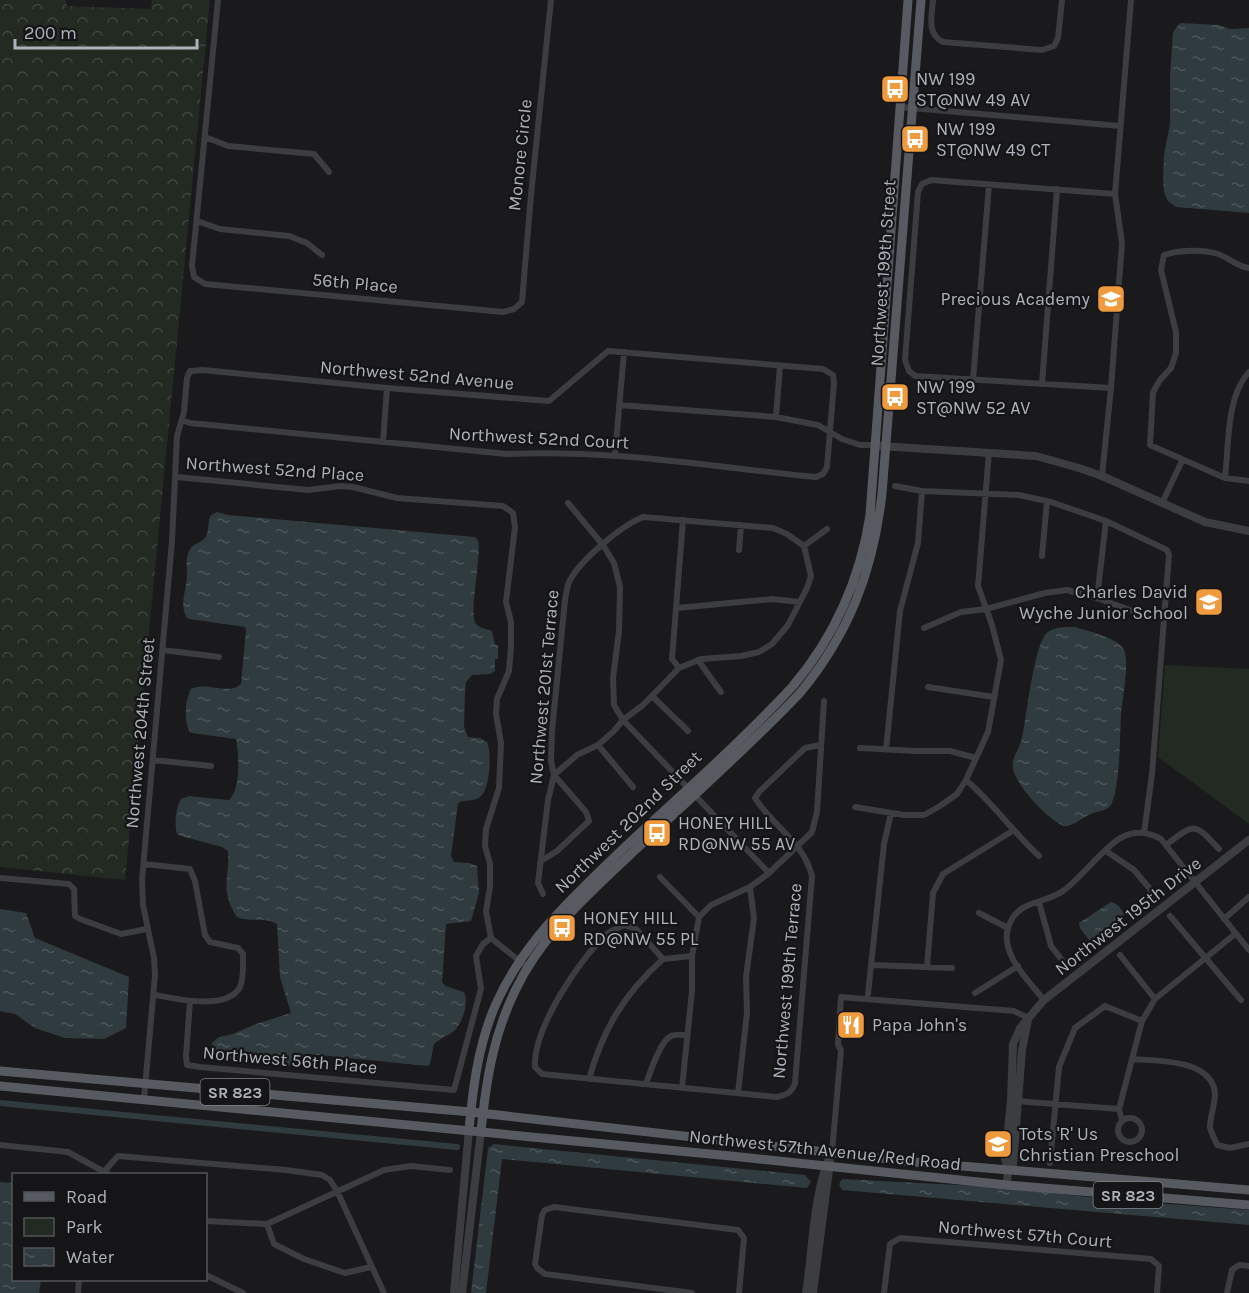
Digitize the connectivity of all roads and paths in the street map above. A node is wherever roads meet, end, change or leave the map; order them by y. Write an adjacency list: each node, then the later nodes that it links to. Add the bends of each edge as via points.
1 (218, 0): 11 (street)
2 (551, 0): 22 (street, Monore Circle, via 522,302)
3 (908, 0): 8 (main road, Northwest 199th Street)
4 (921, 0): 9 (main road, Northwest 199th Street)
5 (933, 0): 6 (street, via 930,29 943,42 1042,50 1054,46 1059,38)
6 (1062, 0)
7 (1131, 0): 10 (street)
8 (900, 107): 9 (street); 19 (main road, Northwest 199th Street)
9 (913, 108): 10 (street); 20 (main road, Northwest 199th Street)
10 (1120, 126): 15 (street)
11 (205, 137): 12 (street, via 228,146 314,154); 16 (street)
12 (329, 172)
13 (989, 185): 14 (street); 21 (street, via 931,180 921,184); 27 (street)
14 (1057, 189): 15 (street); 28 (street)
15 (1114, 194): 30 (street, via 1122,243)
16 (197, 221): 17 (street, via 220,229 289,236); 22 (street, 56th Place, via 192,266 194,277 205,284 502,312)
17 (322, 255)
18 (1249, 268): 40 (street, via 1217,254 1198,251 1164,255 1161,270 1176,332 1176,353 1171,368 1154,392 1150,445)
19 (887, 272): 20 (street); 36 (main road, Northwest 199th Street)
20 (900, 273): 21 (street); 37 (main road, Northwest 199th Street)
21 (912, 275): 27 (street, via 905,360 909,371 915,375)
22 (514, 309)
23 (624, 352): 24 (street); 29 (street, Northwest 52nd Avenue, via 608,351 549,401); 31 (street)
24 (780, 366): 32 (street); 34 (street, via 824,369 833,375)
25 (190, 371): 29 (street, Northwest 52nd Avenue); 33 (street, Northwest 204th Street)
26 (1249, 372): 43 (street, via 1238,386 1232,405)
27 (974, 380): 28 (street)
28 (1042, 384): 30 (street)
29 (387, 388): 35 (street)
30 (1111, 388): 41 (street)
31 (619, 405): 32 (street); 39 (street)
32 (776, 417): 34 (street)
33 (182, 420): 35 (street, Northwest 52nd Court); 42 (street, Northwest 204th Street, via 177,436)
34 (829, 430): 36 (street, via 842,439); 39 (street, Northwest 52nd Court, via 827,467 816,477)
35 (383, 442): 39 (street, Northwest 52nd Court, via 507,454)
36 (875, 446): 37 (street); 64 (main road, Northwest 199th Street, via 867,537)
37 (886, 446): 38 (street); 64 (main road, Northwest 199th Street, via 875,539 864,583)
38 (989, 452): 41 (street, via 1036,456); 47 (street)
39 (615, 455)
40 (1182, 461): 43 (street); 50 (street)
41 (1102, 476): 50 (street)
42 (177, 477): 67 (street, Northwest 204th Street); 117 (street, Northwest 52nd Place, via 308,490 353,487 397,498 503,506 513,513 515,527 506,602 511,622 509,671 497,699 501,743 499,788 486,829 485,846 490,864 486,911)
43 (1225, 478): 44 (street)
44 (1249, 481)
45 (895, 486): 46 (street)
46 (922, 491): 47 (street); 81 (street, via 918,543 900,611)
47 (985, 494): 48 (street); 63 (street, via 978,586)
48 (1047, 501): 52 (street); 59 (street)
49 (568, 503): 56 (street)
50 (1162, 503): 55 (street, via 1205,522)
51 (683, 520): 53 (street, Northwest 201st Terrace); 56 (street, Northwest 201st Terrace, via 643,517); 62 (street)
52 (1106, 521): 60 (street); 65 (street, via 1167,550)
53 (741, 525): 57 (street, Northwest 201st Terrace, via 773,528); 58 (street)
54 (827, 529): 57 (street)
55 (1249, 531)
56 (603, 545): 76 (street, via 614,563 620,587 613,678 614,705); 85 (street, Northwest 201st Terrace, via 570,582 564,600 552,731)
57 (804, 546): 61 (street, via 810,576)
58 (739, 550)
59 (1042, 556)
60 (1097, 598): 63 (street, via 1066,590); 65 (street, via 1138,613)
61 (799, 602): 62 (street, via 772,598); 69 (street, via 788,625 772,644 741,656)
62 (676, 608): 70 (street, via 672,659)
63 (986, 609): 66 (street, via 961,612); 74 (street, via 1001,660)
64 (847, 614): 88 (main road, Northwest 202nd Street, via 793,686)
65 (1163, 614): 92 (street)
66 (924, 628)
67 (163, 650): 68 (street); 83 (street, Northwest 204th Street)
68 (219, 657)
69 (698, 660): 70 (street); 72 (street)
70 (679, 668): 73 (street)
71 (928, 687): 74 (street)
72 (722, 692)
73 (652, 696): 76 (street); 77 (street)
74 (994, 697): 82 (street, via 988,732)
75 (824, 701): 79 (street)
76 (623, 720): 78 (street); 88 (street)
77 (688, 731)
78 (597, 745): 85 (street, via 577,755); 87 (street)
79 (820, 745): 95 (street, via 817,812 812,832); 95 (street, Northwest 199th Terrace, via 805,748 755,798)
80 (860, 748): 81 (street)
81 (886, 750): 82 (street, via 950,750)
82 (976, 758): 86 (street)
83 (153, 760): 84 (street); 100 (street, Northwest 204th Street)
84 (211, 766)
85 (554, 775): 99 (street, Northwest 201st Terrace); 99 (street, via 586,812 589,821)
86 (966, 780): 90 (street, via 950,800 924,815); 91 (street)
87 (633, 787)
88 (691, 791): 101 (street); 123 (main road, Northwest 202nd Street, via 558,911)
89 (855, 807): 90 (street)
90 (891, 813): 124 (street, via 884,844)
91 (1014, 830): 98 (street); 126 (street, via 943,874 933,893)
92 (1144, 833): 94 (street); 97 (street, via 1123,837)
93 (1249, 840): 104 (street, Northwest 195th Drive)
94 (1166, 845): 96 (street, via 1192,828 1202,830); 104 (street)
95 (798, 846): 101 (street); 146 (street, Northwest 199th Terrace, via 808,860 812,876 795,1083 789,1093 777,1097)
96 (1219, 849)
97 (1107, 851): 107 (street, via 1134,870); 109 (street, via 1062,892)
98 (1039, 856)
99 (541, 861): 106 (street, Northwest 201st Terrace, via 538,883)
100 (144, 864): 115 (street, Northwest 204th Street); 135 (street, via 190,869 205,935 210,942 238,948 243,954 240,987 231,996 219,1001)
101 (770, 873): 105 (street)
102 (660, 877): 112 (street)
103 (0, 878): 115 (street, via 69,884 74,889 75,916 80,919 121,934)
104 (1194, 882): 113 (street); 133 (street, Northwest 195th Drive)
105 (750, 887): 112 (street, via 711,905); 146 (street, via 754,918)
106 (543, 894)
107 (1156, 896)
108 (1249, 897): 113 (street)
109 (1039, 902): 114 (street, via 1026,904); 128 (street, via 1051,946)
110 (979, 913): 114 (street)
111 (1170, 916): 121 (street)
112 (699, 917): 120 (street)
113 (1224, 919): 116 (street)
114 (1008, 928): 125 (street, via 1007,947)
115 (147, 929): 131 (street, Northwest 204th Street, via 154,958)
116 (1235, 934): 118 (street); 121 (street)
117 (490, 938): 123 (street); 135 (street, Northwest 56th Place, via 477,956 481,989 454,1090 187,1065)
118 (1249, 950)
119 (1120, 955): 132 (street)
120 (692, 956): 122 (street); 138 (street)
121 (1206, 958): 132 (street); 134 (street)
122 (663, 959): 141 (street, via 620,1006 597,1050); 141 (street, via 636,929 624,925 594,948 554,1005 534,1056 535,1067 542,1074)
123 (524, 964): 151 (main road, Northwest 202nd Street, via 500,996 486,1029); 152 (main road, Northwest 202nd Street, via 495,1041)
124 (872, 965): 126 (street); 130 (street)
125 (1017, 966): 129 (street); 133 (street)
126 (927, 967): 127 (street)
127 (952, 968)
128 (1068, 968)
129 (975, 993)
130 (868, 994)
131 (155, 995): 135 (street); 143 (street, Northwest 204th Street)
132 (1155, 999): 137 (street)
133 (1044, 1000): 136 (street, Northwest 195th Drive)
134 (1241, 1000)
135 (190, 1001)
136 (1028, 1018): 148 (street, Northwest 195th Drive, via 1013,1044); 158 (street, via 1014,1011 841,997 841,1050)
137 (1142, 1021): 139 (street); 149 (street, via 1105,1006 1075,1028 1059,1067)
138 (686, 1035): 142 (street, via 667,1039); 145 (street)
139 (1132, 1059): 150 (street); 156 (street, via 1174,1062 1202,1070 1212,1081 1215,1094 1210,1129 1217,1145 1230,1148)
140 (0, 1071): 143 (main road, SR 823)
141 (589, 1079): 142 (street)
142 (646, 1084): 145 (street)
143 (146, 1085): 147 (street, Northwest 204th Street); 151 (main road, SR 823)
144 (0, 1086): 147 (main road, SR 823)
145 (682, 1088): 146 (street)
146 (738, 1094)
147 (144, 1099): 154 (main road, SR 823)
148 (1015, 1101): 149 (street); 162 (street, Northwest 195th Drive, via 1013,1165)
149 (1054, 1103): 150 (street); 159 (street)
150 (1119, 1109): 153 (street)
151 (471, 1112): 152 (main road, Northwest 57th Avenue/Red Road / SR 823); 154 (main road, Northwest 202nd Street)
152 (483, 1113): 155 (main road, Northwest 202nd Street); 158 (main road, Northwest 57th Avenue/Red Road / SR 823)
153 (1122, 1120): 153 (street, via 1138,1122 1141,1136 1129,1141 1120,1138)
154 (469, 1130): 155 (main road, Northwest 57th Avenue/Red Road / SR 823); 175 (street, Northwest 202nd Street)
155 (481, 1131): 160 (main road, Northwest 57th Avenue/Red Road / SR 823); 176 (street, Northwest 202nd Street)
156 (1249, 1144)
157 (0, 1145): 163 (street, via 68,1152)
158 (832, 1152): 160 (street); 162 (main road, Northwest 57th Avenue/Red Road / SR 823)
159 (1050, 1163)
160 (827, 1166): 164 (main road, Northwest 57th Avenue/Red Road / SR 823); 179 (street); 180 (street)
161 (450, 1170): 166 (street, via 411,1166 384,1170)
162 (1008, 1170): 164 (street, Northwest 195th Drive); 165 (main road, Northwest 57th Avenue/Red Road / SR 823)
163 (105, 1173): 166 (street, via 118,1156 265,1168 322,1175)
164 (1007, 1185): 167 (main road, Northwest 57th Avenue/Red Road / SR 823)
165 (1249, 1190)
166 (338, 1193): 169 (street); 171 (street)
167 (1249, 1205)
168 (207, 1221): 169 (street)
169 (267, 1224): 171 (street, via 274,1244 304,1259 345,1273)
170 (1249, 1266): 183 (street, via 1239,1265 1232,1270)
171 (371, 1267): 174 (street)
172 (207, 1275): 173 (street)
173 (243, 1293)
174 (384, 1293)
175 (454, 1293)
176 (462, 1293)
177 (692, 1293): 178 (street, via 545,1274 537,1268 535,1258 545,1210 554,1207 738,1230 744,1238)
178 (739, 1293)
179 (806, 1293)
180 (813, 1293)
181 (884, 1293): 182 (street, Northwest 57th Court, via 888,1252 892,1242 900,1239 1151,1259 1159,1273)
182 (1157, 1293)
183 (1227, 1293)

